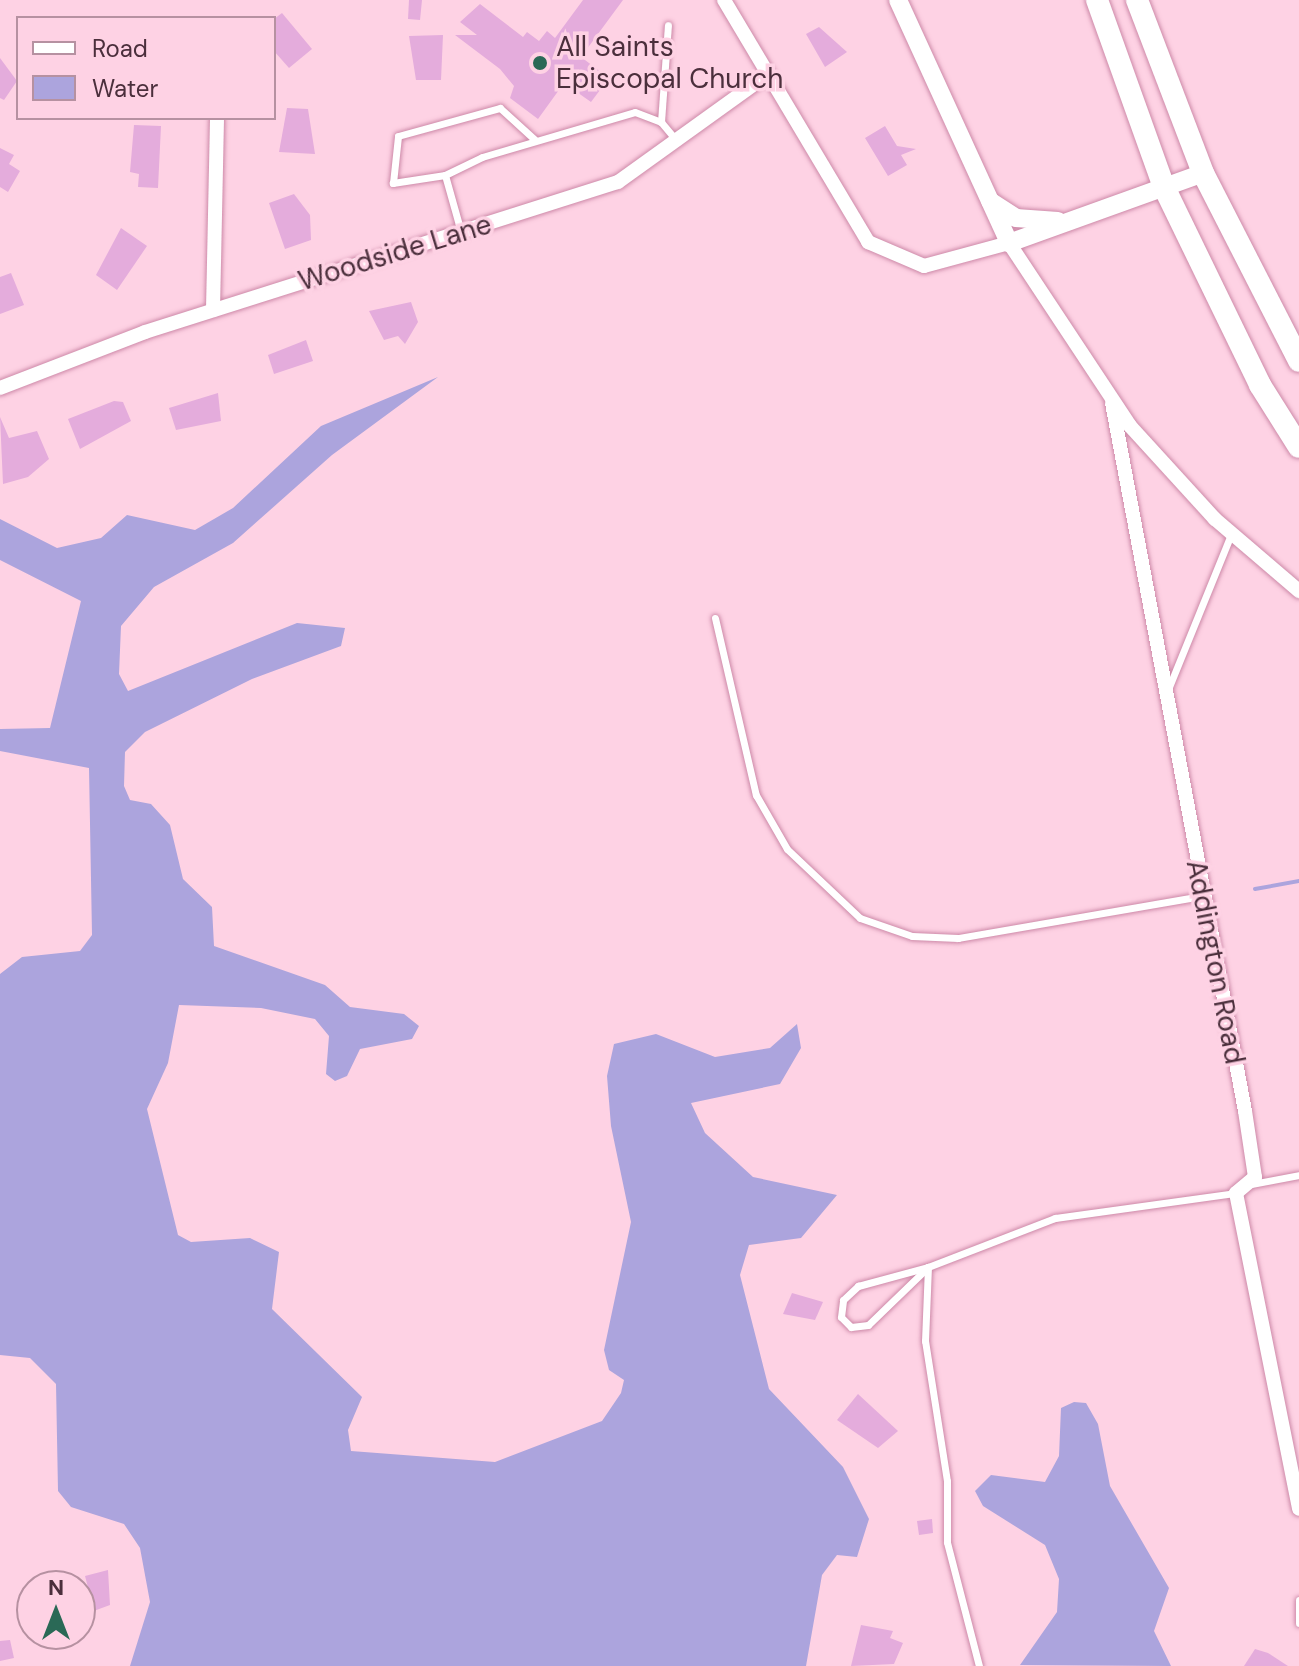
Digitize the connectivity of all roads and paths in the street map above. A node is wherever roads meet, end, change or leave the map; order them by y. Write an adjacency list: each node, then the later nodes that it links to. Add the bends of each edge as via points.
1 (724, 0): 6 (street)
2 (898, 0): 14 (street)
3 (1097, 0): 13 (main road)
4 (1137, 0): 11 (main road)
5 (668, 25): 8 (lane)
6 (767, 75): 10 (street, Woodside Lane); 17 (street, via 857,229 882,253 924,266)
7 (217, 120): 18 (street)
8 (661, 122): 9 (lane, via 635,112); 10 (lane)
9 (535, 140): 12 (lane); 12 (lane, via 500,108 398,136 393,183)
10 (679, 143): 16 (street, Woodside Lane, via 618,182)
11 (1203, 173): 13 (street); 19 (main road)
12 (445, 175): 16 (lane)
13 (1164, 187): 15 (street); 22 (main road, via 1260,385)
14 (984, 196): 15 (street, via 1021,220); 17 (street)
15 (1069, 221): 17 (street)
16 (461, 232): 18 (street, Woodside Lane)
17 (1009, 243): 21 (street)
18 (213, 310): 20 (street, Woodside Lane)
19 (1299, 361)
20 (0, 388)
21 (1112, 403): 23 (street); 26 (street, Addington Road)
22 (1299, 447)
23 (1231, 534): 24 (street); 26 (lane)
24 (1299, 591)
25 (715, 618): 27 (lane, via 756,795 787,849 860,918 912,936 958,938)
26 (1163, 702): 27 (street, Addington Road)
27 (1202, 896): 29 (street, Addington Road, via 1245,1111)
28 (1299, 1175): 29 (lane)
29 (1252, 1184): 30 (street)
30 (1236, 1193): 31 (lane, via 1055,1218); 32 (street)
31 (928, 1267): 31 (lane, via 858,1286 843,1300 841,1317 851,1327 868,1325); 35 (lane, via 925,1341 947,1481 947,1542)
32 (1299, 1509)
33 (1299, 1600): 34 (lane)
34 (1299, 1623)
35 (979, 1666)

